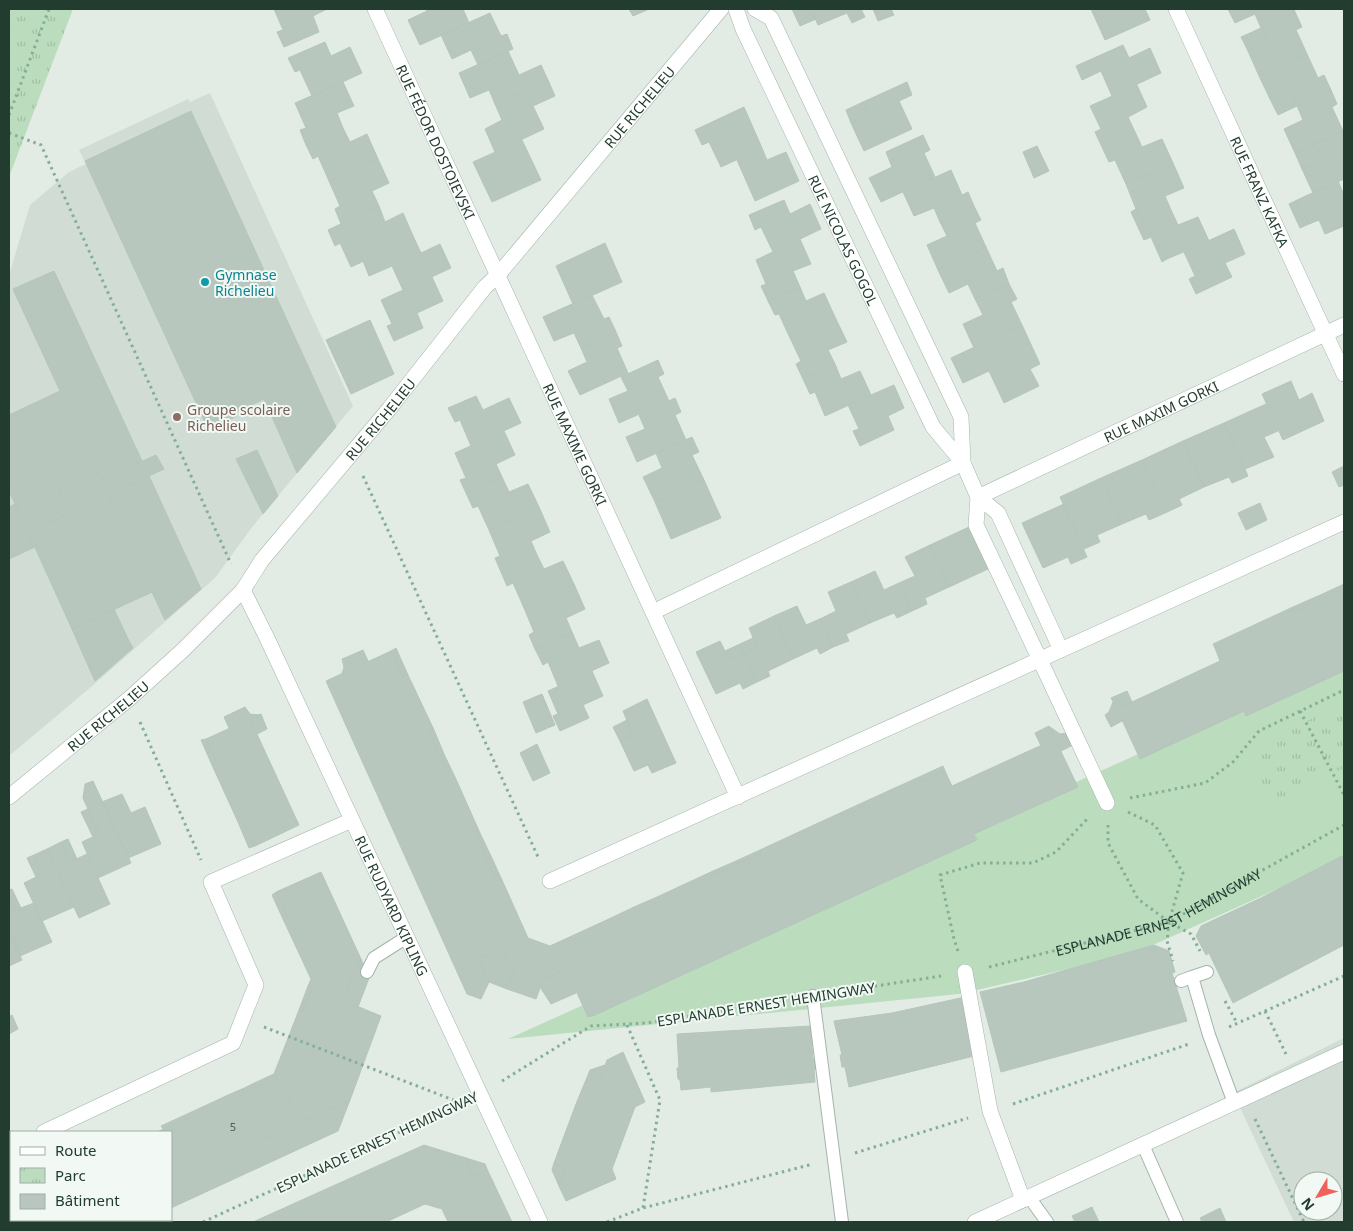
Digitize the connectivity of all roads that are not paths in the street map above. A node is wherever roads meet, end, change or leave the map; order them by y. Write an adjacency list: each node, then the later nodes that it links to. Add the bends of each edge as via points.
1 (375, 9): 6 (street, RUE FÉDOR DOSTOIEVSKI)
2 (721, 9): 6 (street, RUE RICHELIEU)
3 (736, 9): 10 (street, RUE NICOLAS GOGOL, via 933,428)
4 (755, 9): 10 (street, RUE NICOLAS GOGOL, via 771,18 960,417)
5 (1176, 9): 8 (street, RUE FRANZ KAFKA)
6 (498, 275): 13 (street, RUE RICHELIEU, via 262,560); 14 (street, RUE MAXIME GORKI)
7 (1344, 324): 8 (street, RUE MAXIM GORKI)
8 (1326, 333): 9 (street, RUE FRANZ KAFKA); 11 (street, RUE MAXIM GORKI)
9 (1344, 374)
10 (963, 463): 11 (street, RUE NICOLAS GOGOL); 14 (street)
11 (978, 497): 15 (street, RUE NICOLAS GOGOL, via 998,513); 16 (street, RUE NICOLAS GOGOL, via 976,524)
12 (1344, 522): 15 (street)
13 (243, 590): 17 (street, RUE RICHELIEU, via 130,698); 20 (street, RUE RUDYARD KIPLING)
14 (653, 612): 18 (street, RUE MAXIME GORKI)
15 (1061, 650): 16 (street)
16 (1040, 660): 18 (street); 19 (street, RUE NICOLAS GOGOL)
17 (9, 797)
18 (738, 797): 21 (street)
19 (1107, 803)
20 (352, 820): 22 (street, RUE RUDYARD KIPLING); 29 (street, via 211,882 256,985 233,1043)
21 (550, 881)
22 (407, 937): 23 (lane, via 374,958); 32 (street, RUE RUDYARD KIPLING)
23 (367, 972)
24 (965, 972): 31 (street, via 990,1112)
25 (1207, 972): 28 (lane, via 1186,979)
26 (813, 996): 33 (lane)
27 (1344, 1052): 28 (street)
28 (1240, 1100): 30 (street)
29 (46, 1131)
30 (1143, 1145): 31 (street); 36 (lane)
31 (1026, 1199): 34 (street); 35 (lane)
32 (540, 1222)
33 (842, 1222)
34 (975, 1222)
35 (1047, 1222)
36 (1176, 1222)

